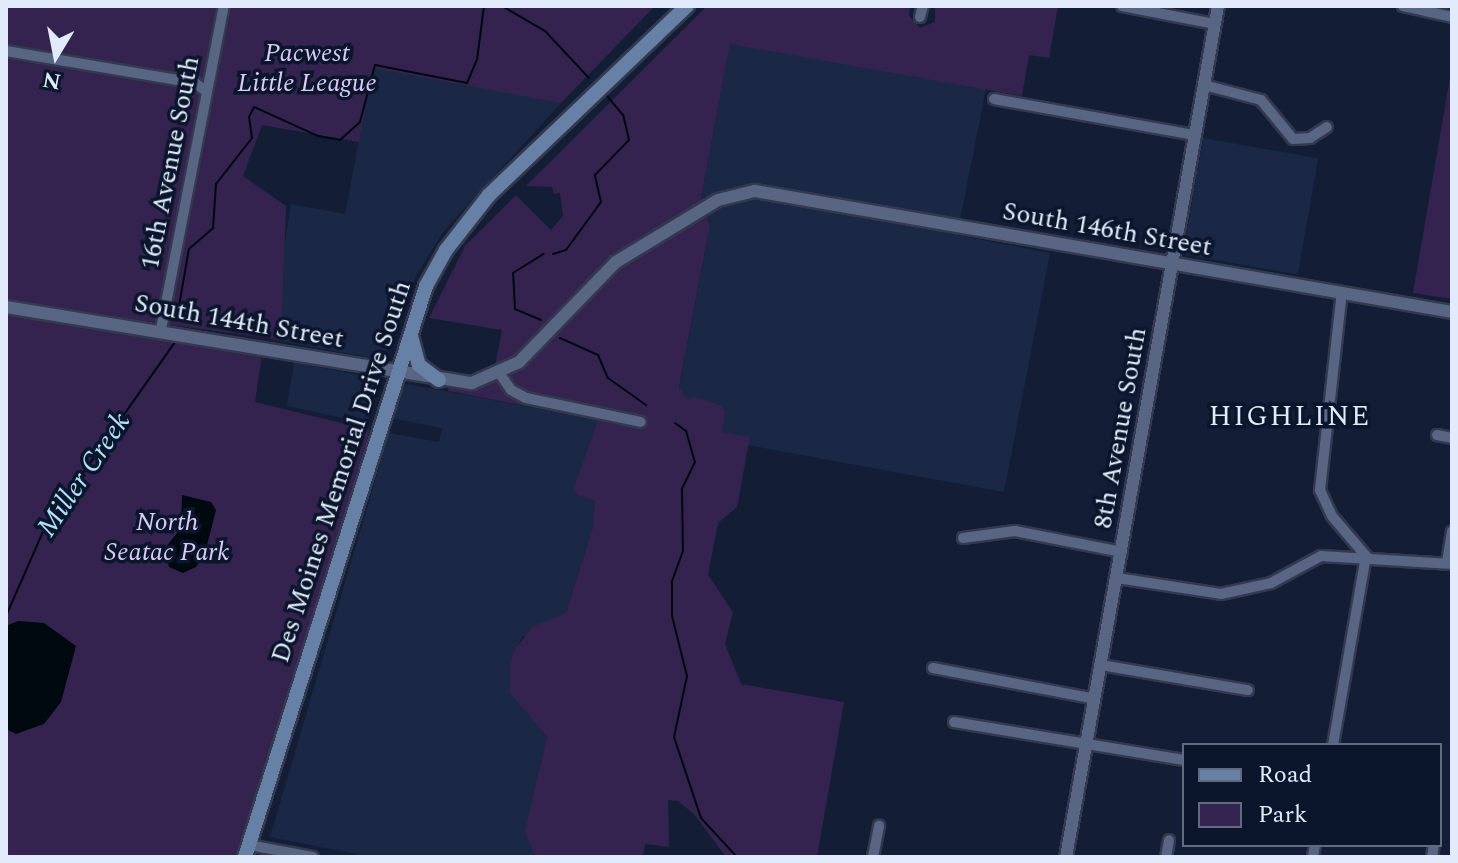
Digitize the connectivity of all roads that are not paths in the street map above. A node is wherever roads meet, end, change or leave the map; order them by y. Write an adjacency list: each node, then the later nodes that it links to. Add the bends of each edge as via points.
1 (224, 6): 10 (street, 16th Avenue South)
2 (687, 6): 19 (main road, Des Moines Memorial Drive South, via 489,195 446,250)
3 (1122, 6): 7 (street)
4 (1218, 6): 7 (street, 8th Avenue South)
5 (1403, 6): 6 (street)
6 (1452, 17)
7 (1215, 24): 9 (street, 8th Avenue South)
8 (6, 51): 10 (street, via 195,83)
9 (1204, 85): 12 (street, via 1261,100 1293,139 1310,138); 13 (street, 8th Avenue South)
10 (206, 91): 18 (street, 16th Avenue South, via 208,106)
11 (994, 99): 13 (street)
12 (1327, 127)
13 (1195, 135): 14 (street, 8th Avenue South)
14 (1172, 264): 15 (street, South 146th Street); 21 (street, South 146th Street, via 755,191 718,200 616,262 528,354); 28 (street, 8th Avenue South)
15 (1342, 292): 17 (street, South 146th Street); 29 (street, via 1320,490 1341,528)
16 (6, 307): 18 (street, South 144th Street)
17 (1452, 312)
18 (161, 329): 20 (street, South 144th Street)
19 (410, 331): 20 (main road, Des Moines Memorial Drive South); 22 (main road, via 419,365)
20 (396, 372): 22 (street, South 144th Street); 42 (main road, Des Moines Memorial Drive South)
21 (500, 374): 22 (street, South 144th Street, via 472,383); 23 (street, via 511,390 526,398)
22 (439, 380)
23 (641, 422)
24 (1437, 435): 25 (street)
25 (1452, 438)
26 (1452, 531): 30 (street)
27 (963, 538): 28 (street, via 1015,531)
28 (1122, 552): 31 (street, 8th Avenue South)
29 (1366, 556): 30 (street); 31 (street, via 1321,556 1271,583 1221,594); 37 (street)
30 (1449, 563)
31 (1117, 578): 32 (street, 8th Avenue South)
32 (1101, 665): 34 (street); 35 (street, 8th Avenue South)
33 (933, 668): 35 (street)
34 (1248, 690)
35 (1095, 699): 38 (street, 8th Avenue South)
36 (954, 722): 38 (street)
37 (1333, 743)
38 (1086, 744): 39 (street); 45 (street, 8th Avenue South)
39 (1182, 760)
40 (879, 826): 44 (street)
41 (1169, 840): 46 (street)
42 (247, 851): 43 (street)
43 (313, 857)
44 (873, 857)
45 (1066, 857)
46 (1166, 857)

